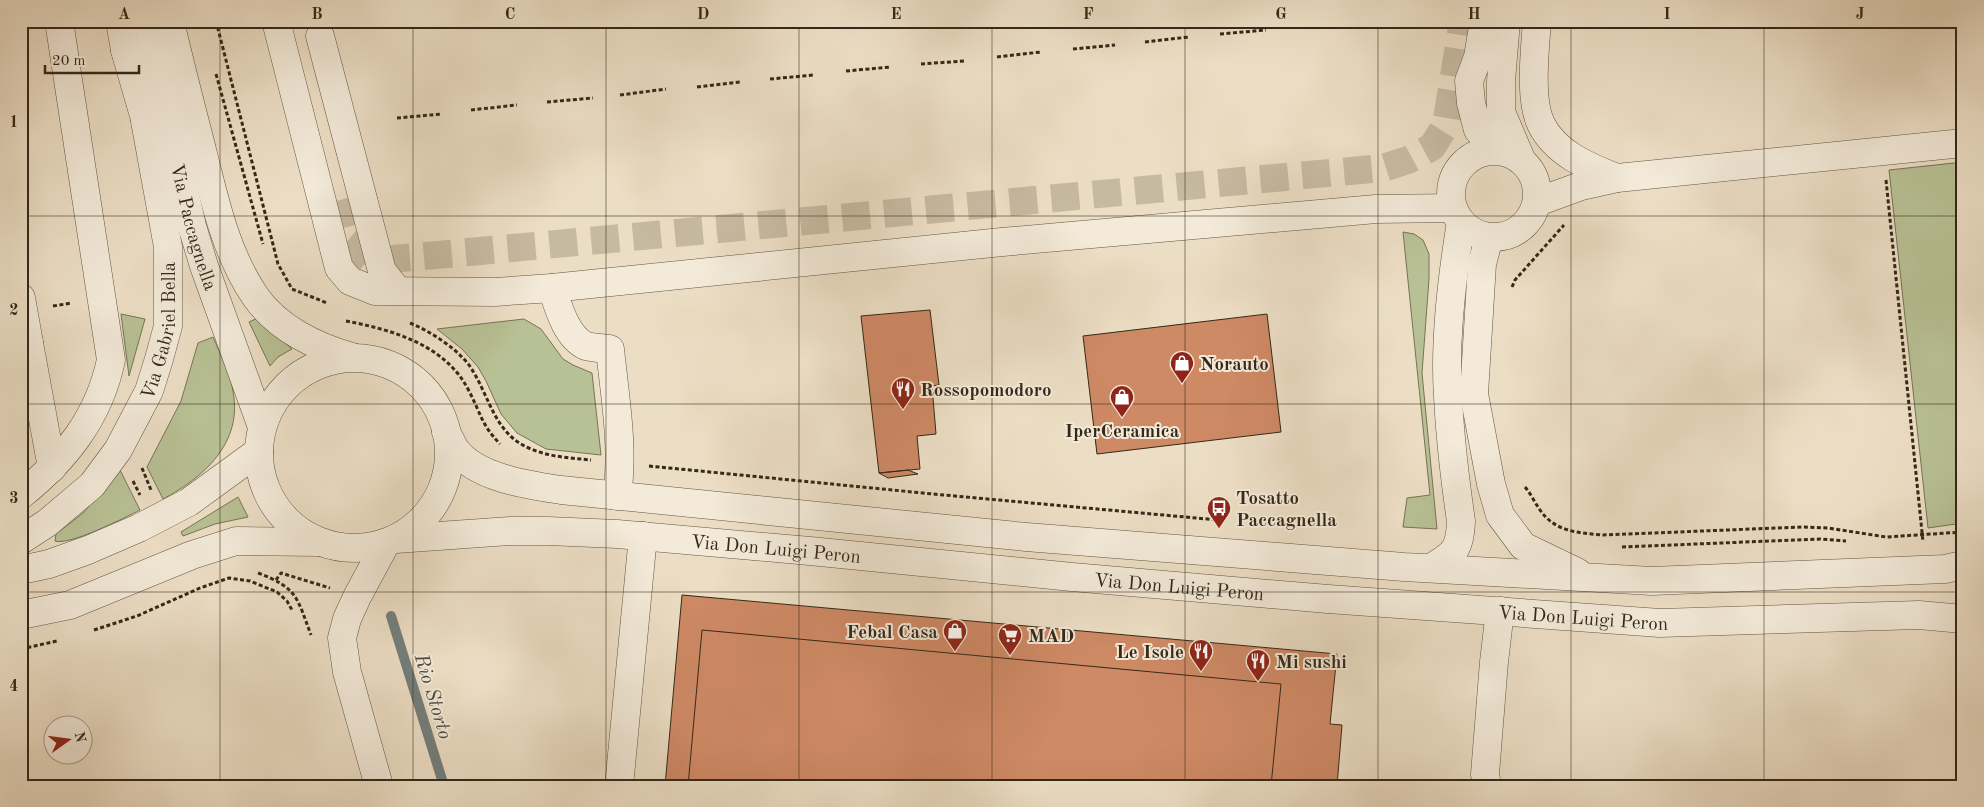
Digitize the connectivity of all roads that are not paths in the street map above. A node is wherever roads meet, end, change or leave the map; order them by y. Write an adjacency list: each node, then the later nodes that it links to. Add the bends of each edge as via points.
1 (59, 21): 27 (street, via 111,360 102,391 79,437)
2 (120, 21): 10 (street)
3 (276, 21): 11 (street)
4 (284, 21): 11 (street)
5 (1484, 21): 15 (street, via 1478,58 1469,81 1471,103 1478,130)
6 (1506, 21): 15 (street, via 1501,112)
7 (1537, 21): 16 (street, via 1534,97 1540,123 1554,142 1580,163)
8 (160, 27): 12 (street, Via Paccagnella); 24 (street, Via Paccagnella, via 231,250 255,296 284,325 330,351)
9 (320, 36): 21 (street, via 382,271)
10 (125, 50): 12 (street); 13 (street)
11 (285, 53): 21 (street, via 338,268 350,281 364,288)
12 (157, 74): 13 (street, Via Gabriel Bella); 26 (street, Via Paccagnella, via 192,226)
13 (145, 121): 31 (street, Via Gabriel Bella, via 168,247 168,326 159,359 149,391 118,450 92,485)
14 (1963, 143): 16 (street)
15 (1510, 154): 17 (street, via 1529,168 1535,178); 18 (street, via 1484,151 1460,166 1453,179 1451,194)
16 (1617, 178): 17 (street, via 1581,186)
17 (1537, 202): 19 (street, via 1525,225 1502,237)
18 (1457, 215): 19 (street, via 1469,229); 20 (street, via 1376,209 1002,242); 35 (street, via 1448,394 1461,521 1453,554)
19 (1489, 237): 37 (street, via 1482,264 1474,394 1500,514 1523,546)
20 (552, 288): 21 (street, via 495,292); 29 (street, via 572,334 586,346 610,349 620,463)
21 (397, 290)
22 (21, 298): 23 (street)
23 (25, 344): 27 (street)
24 (354, 358): 25 (street, via 375,360 395,367 413,379 440,412); 26 (street, via 329,361 307,370 287,385 272,404)
25 (446, 432): 29 (street, Via Don Luigi Peron, via 455,449 467,461 491,473 530,485); 32 (street, via 448,468 436,502 412,529)
26 (260, 439): 33 (street, Via Paccagnella, via 260,474 269,496 299,532); 36 (street, via 189,502 88,550)
27 (52, 468): 28 (street)
28 (21, 495)
29 (617, 496): 35 (street, Via Don Luigi Peron, via 1026,537)
30 (643, 536): 32 (street, Via Don Luigi Peron, via 529,531); 38 (street, Via Don Luigi Peron, via 1082,578); 42 (street)
31 (21, 540)
32 (391, 541): 33 (street, Via Don Luigi Peron, via 353,549); 41 (street, via 357,596 342,638 346,672)
33 (320, 542): 39 (street, via 236,541 192,555 70,605)
34 (1963, 565): 37 (street, Via Don Luigi Peron, via 1945,569 1652,581)
35 (1432, 568): 37 (street, Via Don Luigi Peron)
36 (21, 570)
37 (1587, 578)
38 (1500, 612): 40 (street, Via Don Luigi Peron, via 1660,623 1919,615); 43 (street, via 1485,774)
39 (21, 615)
40 (1963, 619)
41 (378, 786)
42 (619, 786)
43 (1487, 786)

